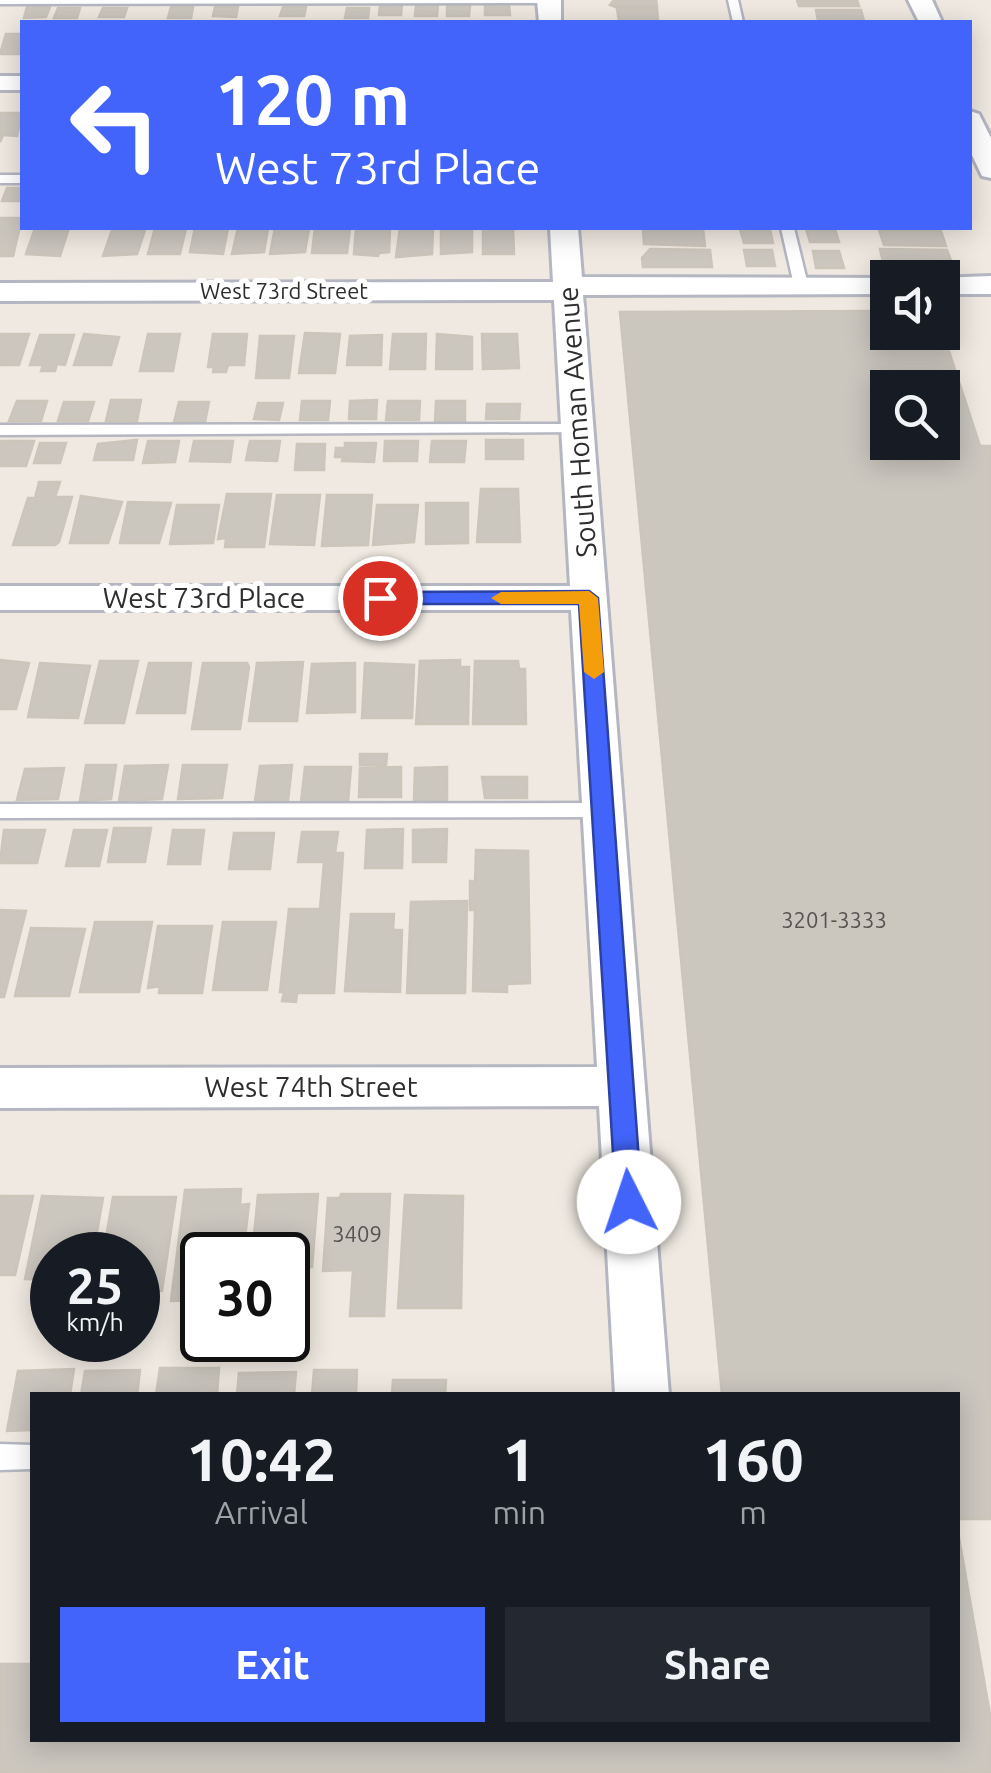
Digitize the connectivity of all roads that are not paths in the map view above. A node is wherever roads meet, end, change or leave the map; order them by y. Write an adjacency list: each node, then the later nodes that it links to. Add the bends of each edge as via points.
1 (548, 0): 2 (lane)
2 (0, 1)
3 (972, 124): 4 (street)
4 (991, 170)
5 (564, 230): 11 (street, South Homan Avenue)
6 (787, 230): 7 (lane)
7 (801, 285): 8 (street, West 73rd Street); 11 (street, West 73rd Street)
8 (870, 285)
9 (960, 285): 10 (street)
10 (991, 285)
11 (568, 288): 12 (street, West 73rd Street); 13 (street, South Homan Avenue)
12 (0, 292)
13 (578, 429): 14 (lane); 16 (street, South Homan Avenue)
14 (0, 430)
15 (0, 598): 16 (street, West 73rd Place)
16 (589, 598): 17 (street, South Homan Avenue)
17 (603, 810): 18 (lane); 19 (street, South Homan Avenue)
18 (0, 812)
19 (621, 1086): 20 (street, West 74th Street); 21 (street, South Homan Avenue)
20 (0, 1088)
21 (642, 1392)
22 (0, 1457): 23 (lane)
23 (30, 1457)

